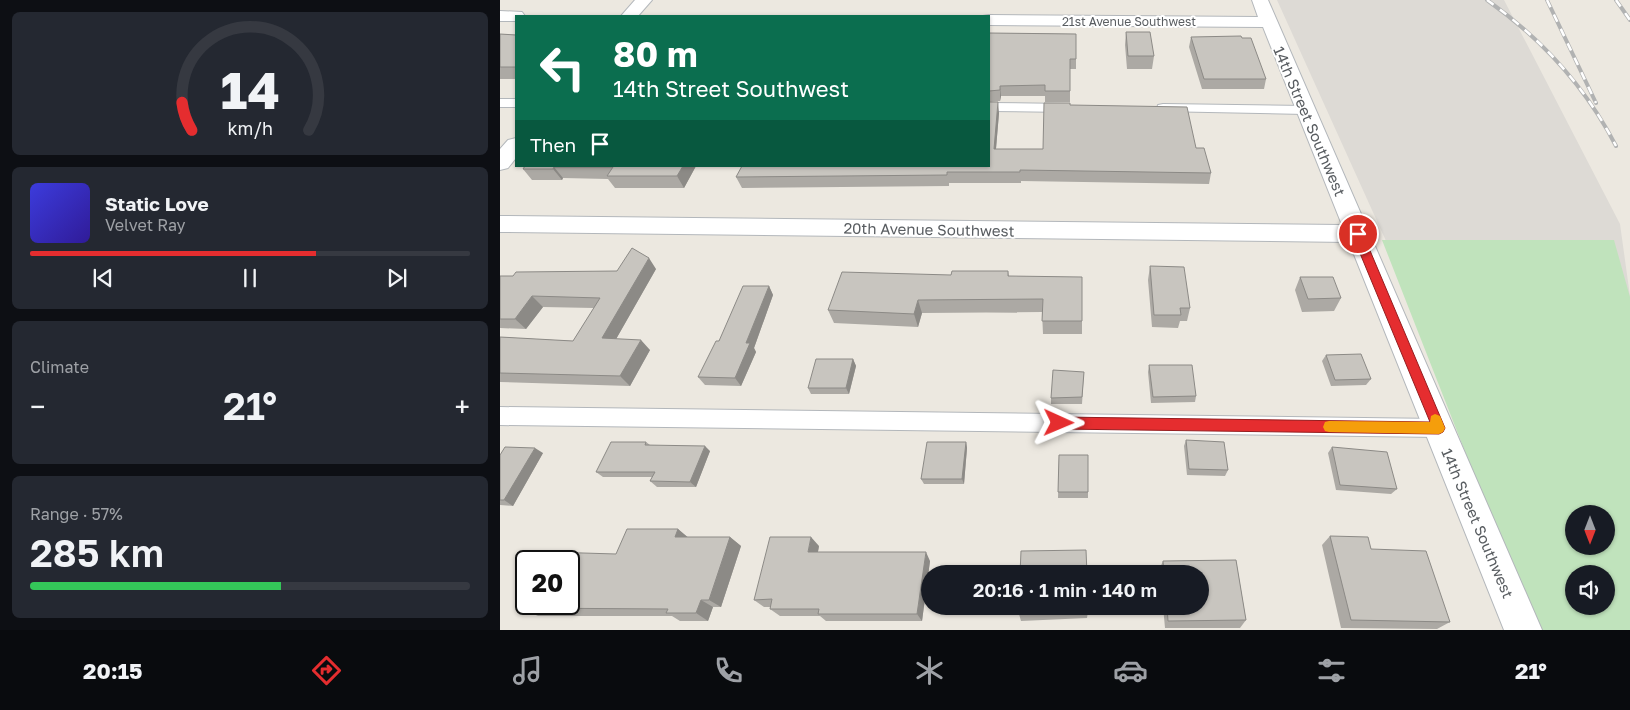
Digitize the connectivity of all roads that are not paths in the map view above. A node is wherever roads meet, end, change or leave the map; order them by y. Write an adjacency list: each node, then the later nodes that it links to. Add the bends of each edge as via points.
1 (644, 0): 3 (street)
2 (1264, 11): 6 (street, 21st Avenue Southwest); 12 (street, 14th Street Southwest)
3 (630, 15)
4 (500, 16): 5 (street)
5 (515, 16)
6 (990, 20)
7 (500, 103): 8 (lane)
8 (515, 103)
9 (990, 107): 10 (lane)
10 (1078, 108)
11 (1147, 108): 12 (lane)
12 (1305, 110): 16 (street, 14th Street Southwest)
13 (515, 145): 14 (street)
14 (500, 163)
15 (500, 224): 16 (street, 20th Avenue Southwest)
16 (1358, 234): 18 (street, 14th Street Southwest)
17 (500, 416): 18 (lane)
18 (1439, 428): 19 (street, 14th Street Southwest)
19 (1523, 630)

